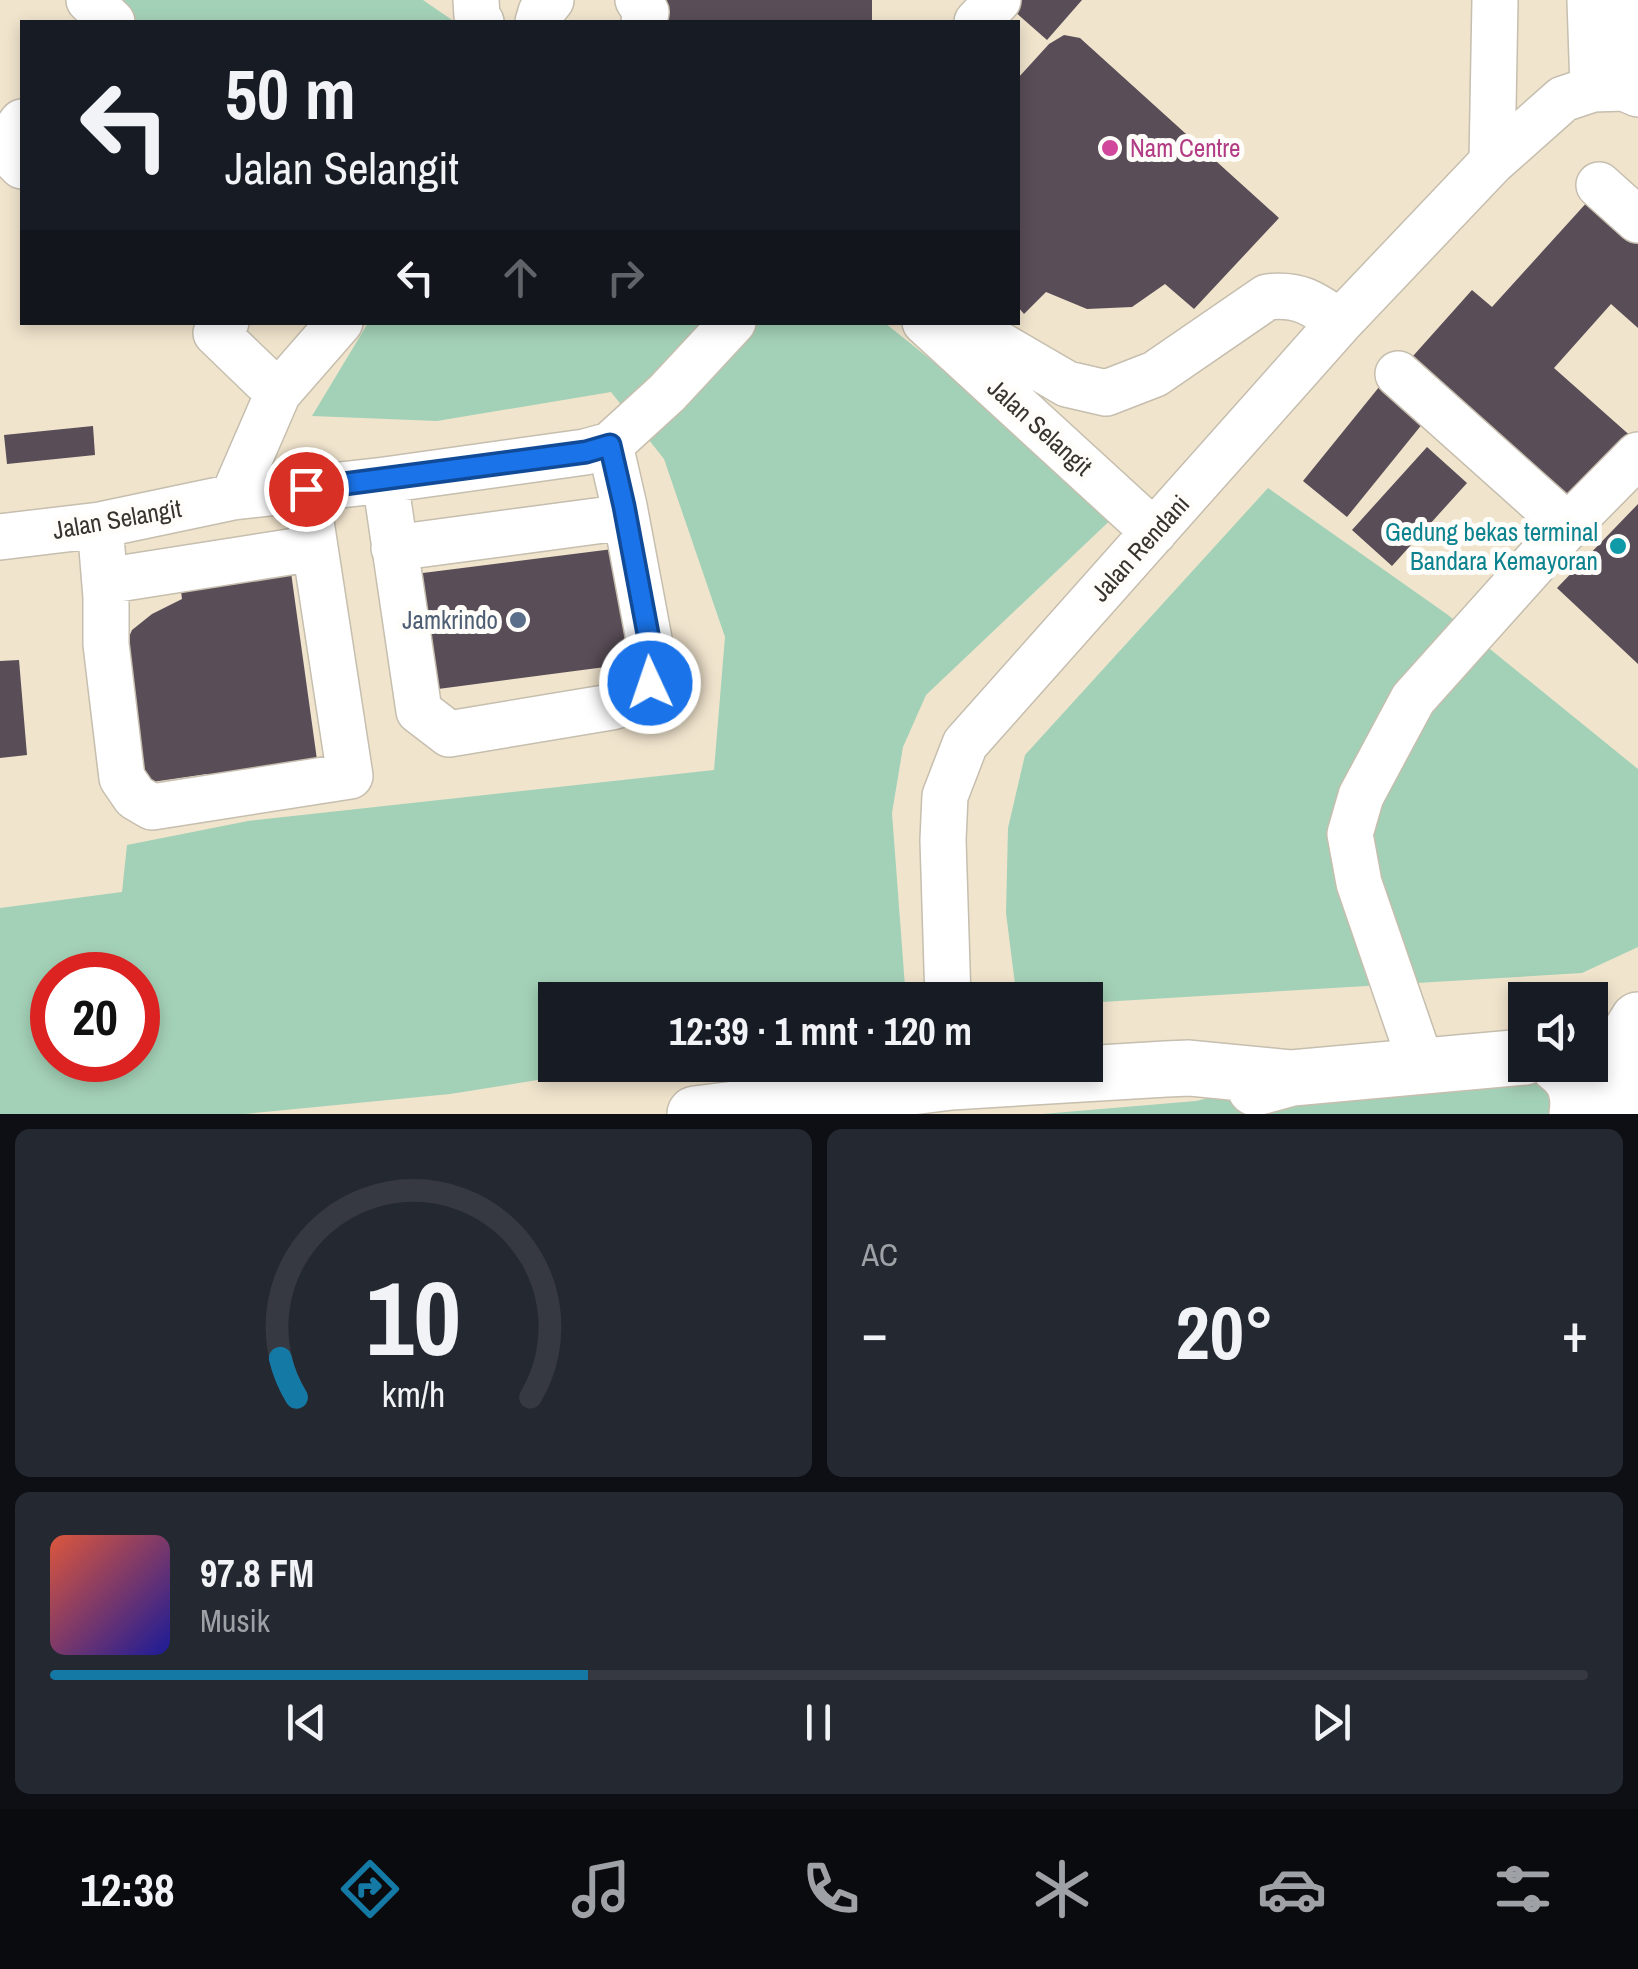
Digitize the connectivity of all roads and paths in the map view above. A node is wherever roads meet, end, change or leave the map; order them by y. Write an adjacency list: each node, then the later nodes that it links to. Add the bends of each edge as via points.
1 (90, 0): 5 (street)
2 (1495, 0): 8 (street)
3 (1590, 0): 6 (street)
4 (1622, 0): 6 (street)
5 (110, 20)
6 (1618, 90): 8 (street, Jalan Rendani, via 1563,99)
7 (20, 125): 9 (street)
8 (1492, 162): 12 (street, Jalan Rendani)
9 (20, 164)
10 (1599, 184): 11 (street)
11 (1638, 220)
12 (1340, 322): 16 (street, via 1287,294 1267,297 1155,374 1106,393 1067,384); 28 (street, Jalan Rendani)
13 (337, 325): 19 (street)
14 (730, 325): 20 (street, Jalan Selangit)
15 (928, 325): 28 (street, Jalan Selangit)
16 (973, 325)
17 (215, 326): 19 (street)
18 (1398, 374): 27 (street)
19 (278, 393): 24 (street)
20 (610, 445): 22 (street, Jalan Selangit); 25 (street)
21 (1638, 455): 27 (street)
22 (385, 480): 23 (street, Jalan Selangit); 31 (street)
23 (306, 489): 24 (street, Jalan Selangit); 30 (street)
24 (233, 498): 26 (street, Jalan Selangit)
25 (626, 517): 31 (street); 31 (street, via 651,650 650,683 640,699 448,734 419,711)
26 (100, 525): 29 (street, Jalan Selangit); 32 (street)
27 (1568, 526): 36 (street, via 1413,700 1361,796 1350,834 1359,883)
28 (1154, 532): 33 (street, Jalan Rendani, via 965,744 946,796 942,840)
29 (0, 536)
30 (315, 548): 32 (street); 32 (street, via 350,776 295,785 152,807 135,797 122,778)
31 (394, 548)
32 (104, 581)
33 (947, 982)
34 (1616, 1042): 44 (main road)
35 (1508, 1059): 36 (main road)
36 (1422, 1066): 38 (main road)
37 (1103, 1070): 38 (main road, via 1189,1068)
38 (1292, 1078): 42 (main road, via 1197,1103)
39 (900, 1082): 41 (main road)
40 (1574, 1082): 43 (main road)
41 (695, 1114)
42 (1042, 1114)
43 (1577, 1114)
44 (1622, 1114)

